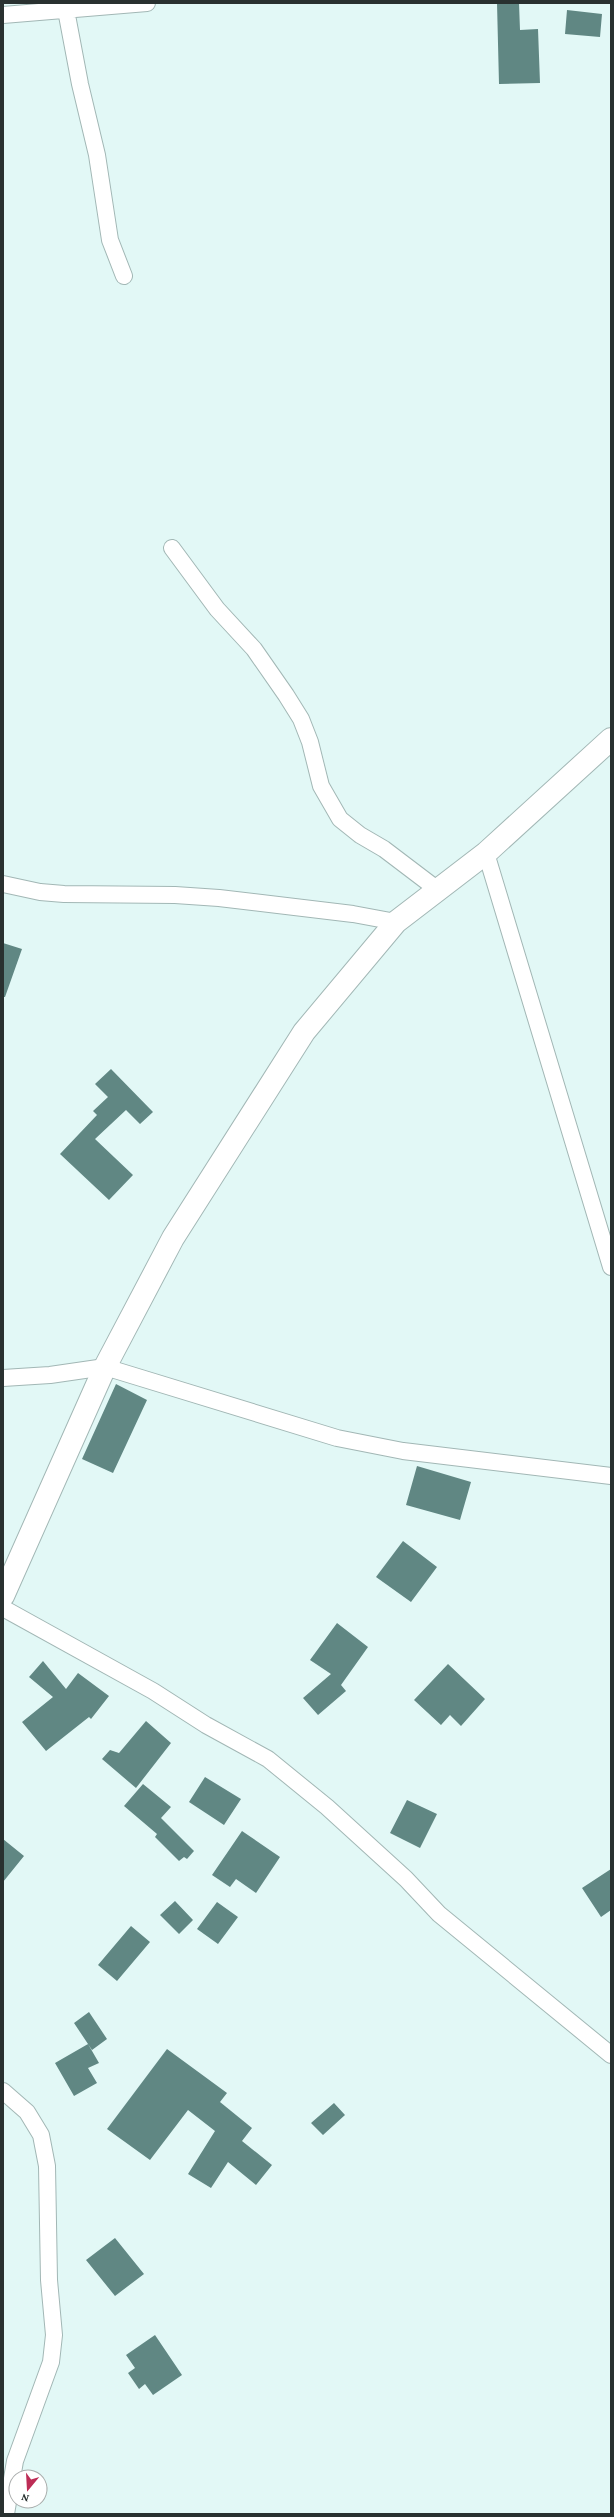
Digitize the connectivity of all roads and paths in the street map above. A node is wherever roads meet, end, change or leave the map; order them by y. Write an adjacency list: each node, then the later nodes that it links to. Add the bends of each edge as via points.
1 (146, 3): 2 (street)
2 (66, 10): 3 (street); 4 (street, via 97,155 110,240)
3 (3, 15)
4 (124, 276)
5 (172, 548): 9 (street, via 217,609 254,649 286,695 310,742 321,786 340,820)
6 (611, 739): 7 (main road)
7 (486, 853): 9 (main road); 11 (street)
8 (3, 884): 10 (street, via 64,894 219,898 353,914)
9 (438, 890): 10 (main road)
10 (396, 922): 12 (main road, via 304,1032 173,1238)
11 (611, 1267)
12 (105, 1367): 13 (street, via 50,1375); 14 (street, via 337,1438 403,1451); 15 (main road)
13 (3, 1378)
14 (611, 1476)
15 (3, 1596)
16 (3, 1608): 17 (street, via 153,1691 206,1725 268,1759 406,1879 439,1914)
17 (611, 2055)
18 (3, 2091): 19 (street, via 27,2112 41,2135 47,2166 49,2280 54,2335 51,2362 15,2461)
19 (6, 2514)

